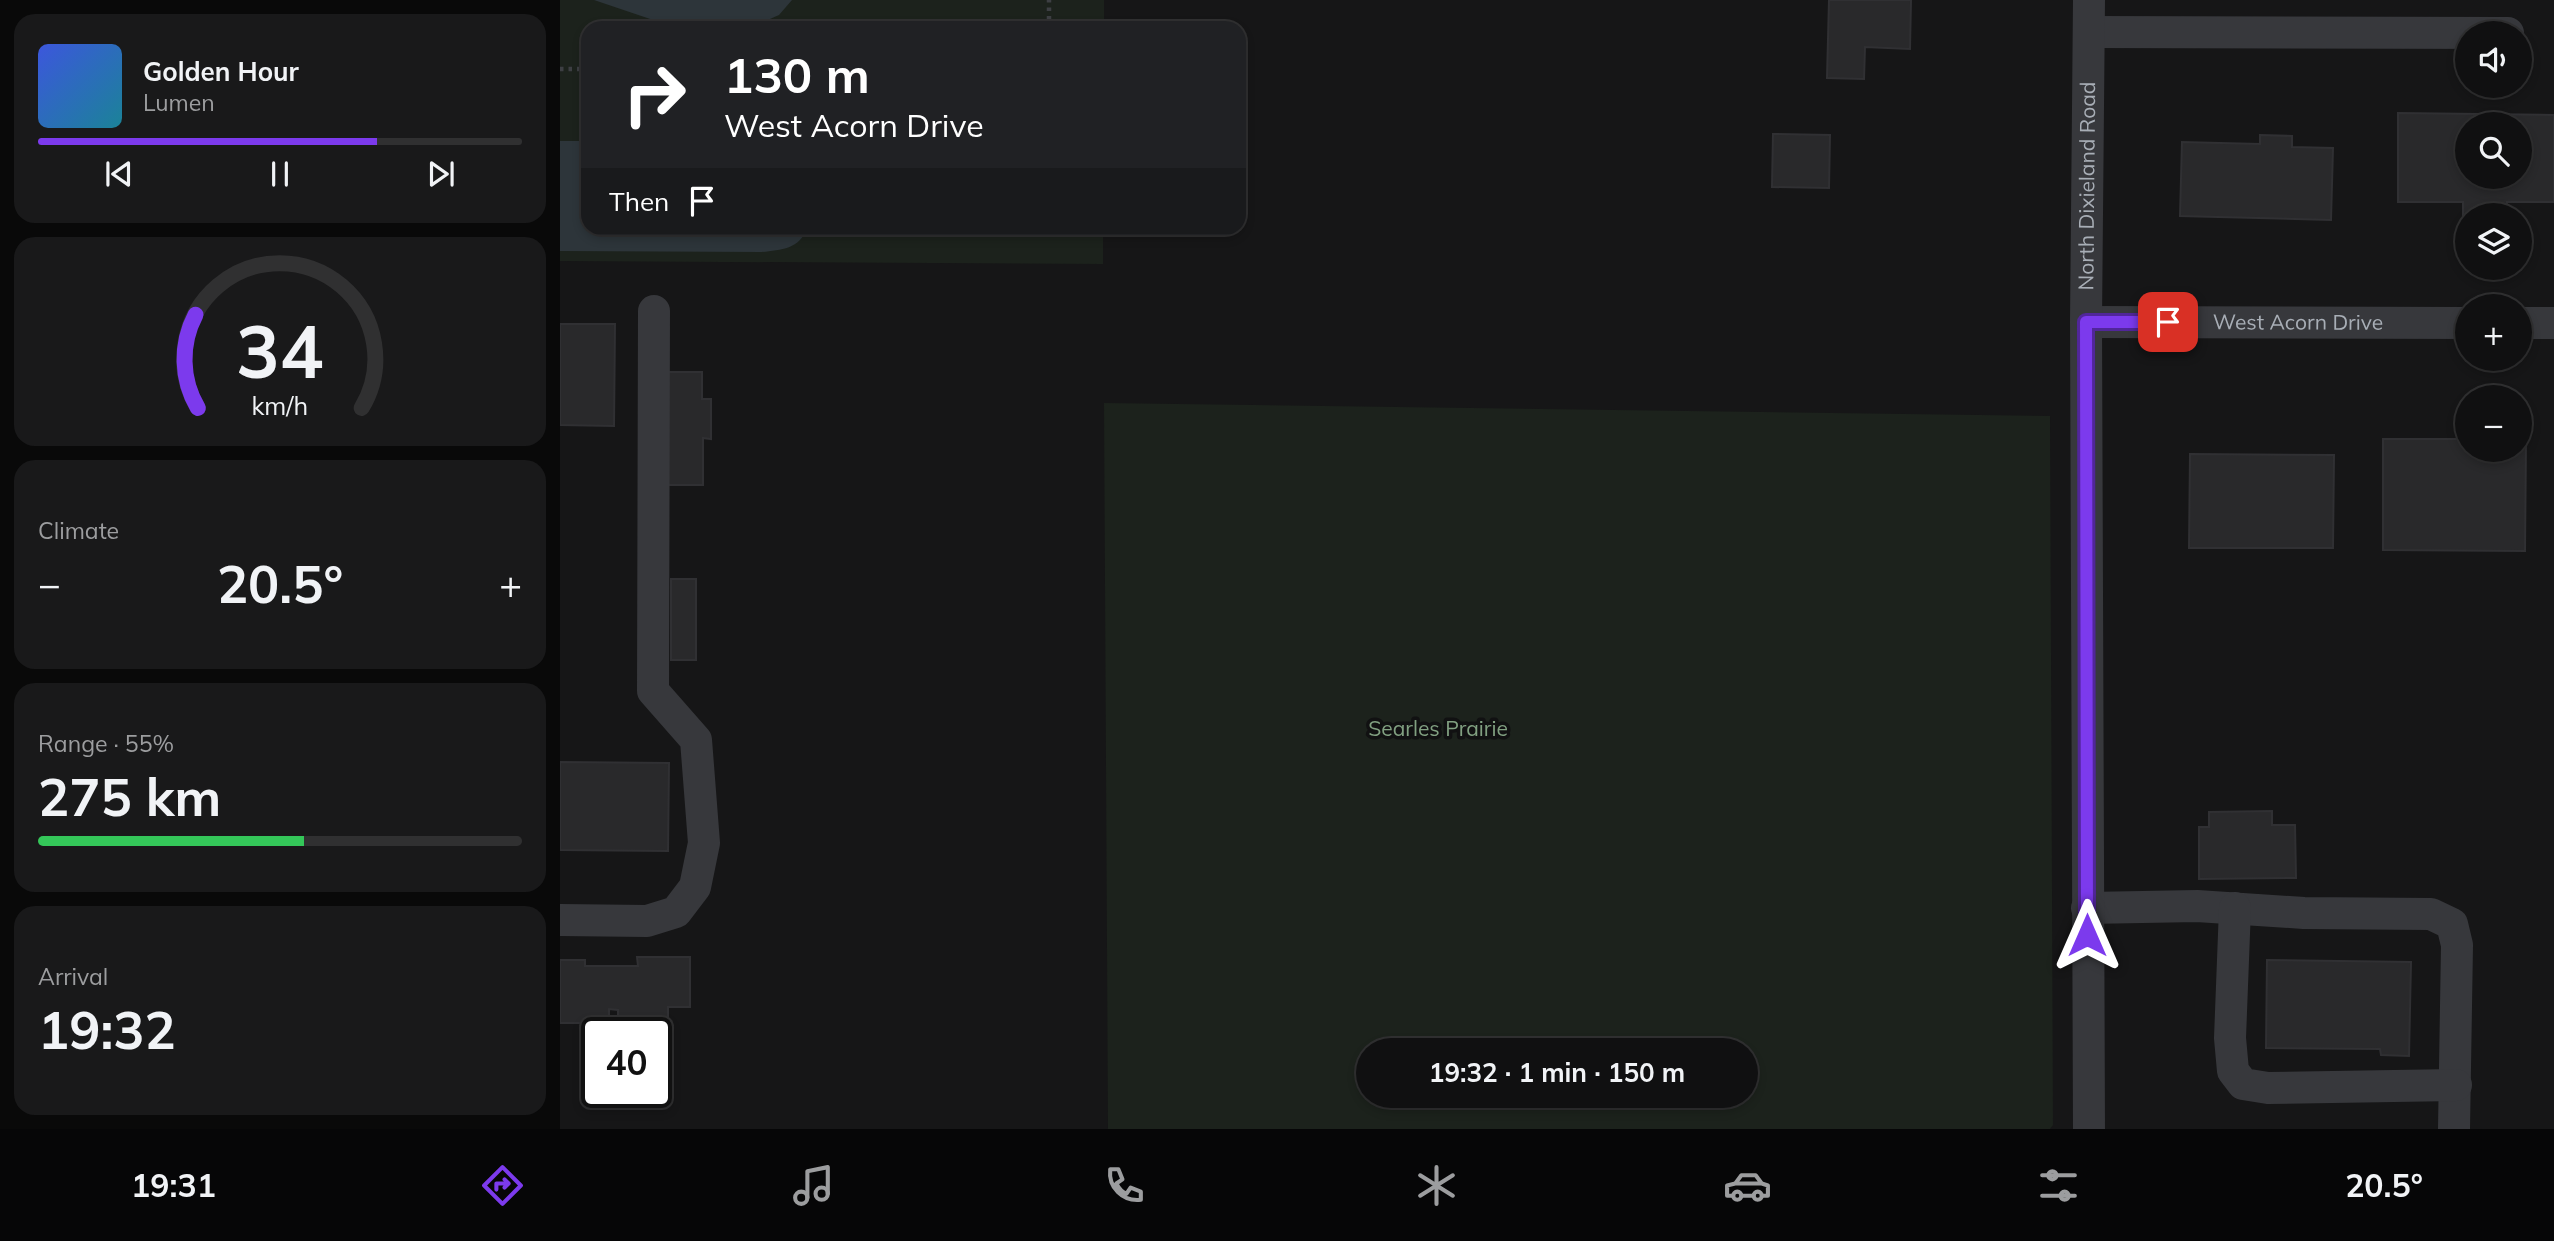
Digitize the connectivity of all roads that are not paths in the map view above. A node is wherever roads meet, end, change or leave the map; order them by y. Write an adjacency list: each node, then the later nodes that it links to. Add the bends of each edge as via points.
1 (2089, 0): 2 (street, North Dixieland Road)
2 (2089, 32): 3 (street); 5 (street, North Dixieland Road)
3 (2455, 33)
4 (654, 311): 11 (street, via 653,691 696,740 704,843 695,887 676,912 647,921)
5 (2086, 322): 6 (street, West Acorn Drive); 9 (street, North Dixieland Road)
6 (2455, 323)
7 (2532, 323): 8 (street)
8 (2554, 323)
9 (2087, 908): 10 (street); 13 (street, North Dixieland Road)
10 (2235, 908): 12 (street, via 2431,914 2452,924 2458,945); 12 (street, via 2230,1038 2233,1071 2243,1084 2268,1088)
11 (560, 920)
12 (2456, 1085): 14 (street)
13 (2088, 1129)
14 (2454, 1129)

